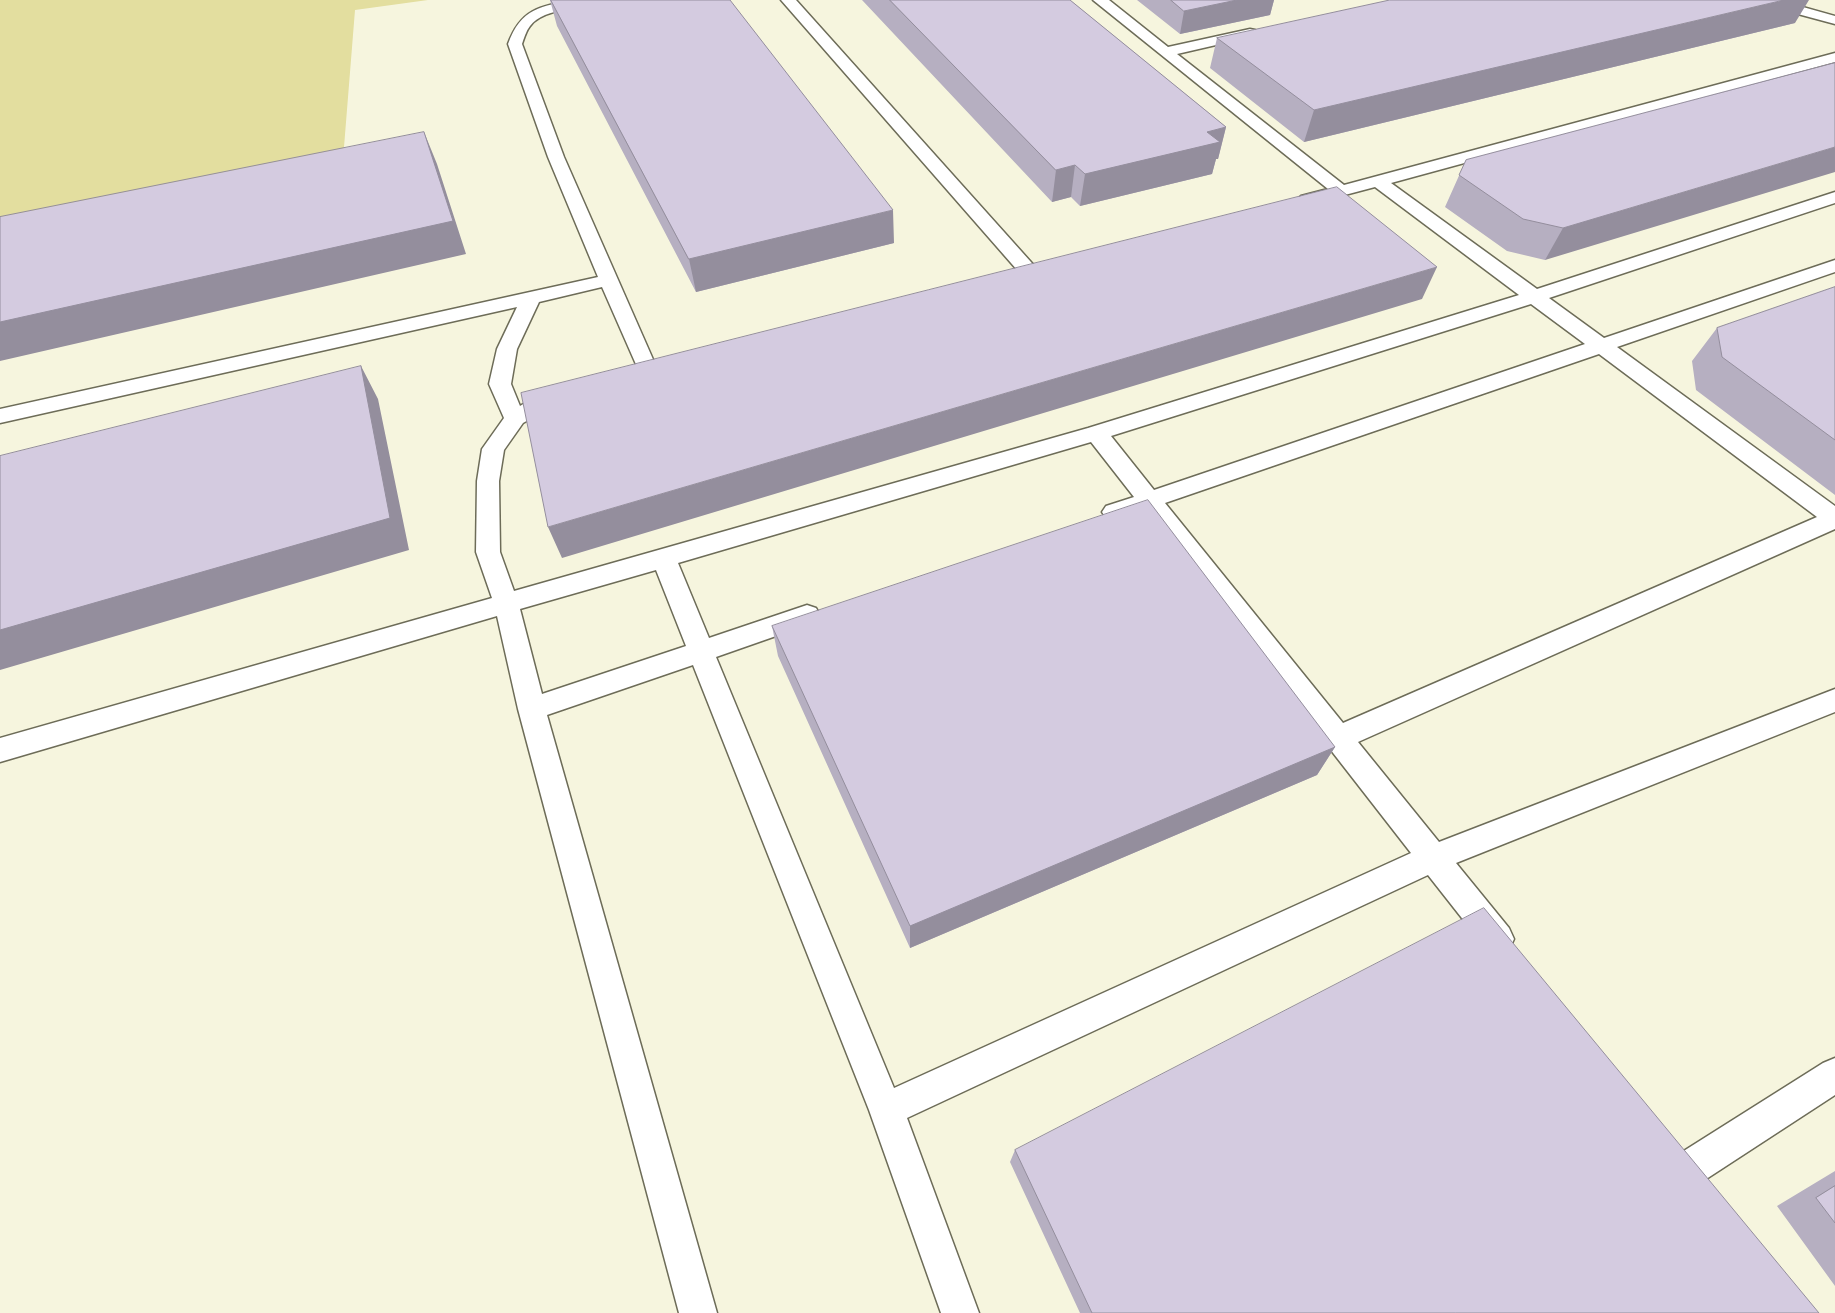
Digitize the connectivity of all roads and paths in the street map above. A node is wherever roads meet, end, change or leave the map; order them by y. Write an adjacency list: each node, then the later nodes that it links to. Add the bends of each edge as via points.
1 (603, 0): 16 (lane, via 539,14 527,20 515,44 556,157)
2 (788, 0): 15 (lane)
3 (1100, 0): 7 (lane)
4 (1762, 0): 5 (lane)
5 (1835, 20)
6 (1262, 31): 7 (lane)
7 (1165, 52): 10 (lane)
8 (1835, 57): 9 (lane)
9 (1378, 181): 10 (lane); 18 (lane)
10 (1340, 191): 12 (lane)
11 (1835, 197): 18 (lane)
12 (1294, 204)
13 (1835, 266): 20 (lane)
14 (1050, 270): 15 (lane)
15 (1032, 275): 17 (lane)
16 (609, 280): 19 (lane); 21 (lane)
17 (1013, 280)
18 (1535, 296): 20 (lane); 25 (lane)
19 (532, 297): 23 (lane); 24 (lane, via 507,349 500,384)
20 (1602, 346): 26 (lane); 28 (lane)
21 (650, 372)
22 (572, 390): 24 (lane)
23 (0, 416)
24 (515, 418): 30 (lane, via 493,449 488,481 488,552)
25 (1096, 433): 26 (lane); 29 (lane)
26 (1149, 500): 27 (lane); 35 (lane)
27 (1093, 519)
28 (1835, 519): 35 (lane)
29 (664, 559): 30 (lane); 32 (lane)
30 (506, 603): 34 (lane); 36 (lane)
31 (831, 606): 32 (lane)
32 (700, 650): 34 (lane); 40 (lane)
33 (1835, 700): 37 (lane)
34 (532, 709): 42 (lane)
35 (1338, 738): 37 (lane)
36 (0, 750)
37 (1433, 858): 38 (lane); 40 (lane)
38 (1513, 957)
39 (1835, 1075): 41 (lane)
40 (886, 1110): 43 (lane)
41 (1684, 1172)
42 (698, 1313)
43 (960, 1313)

